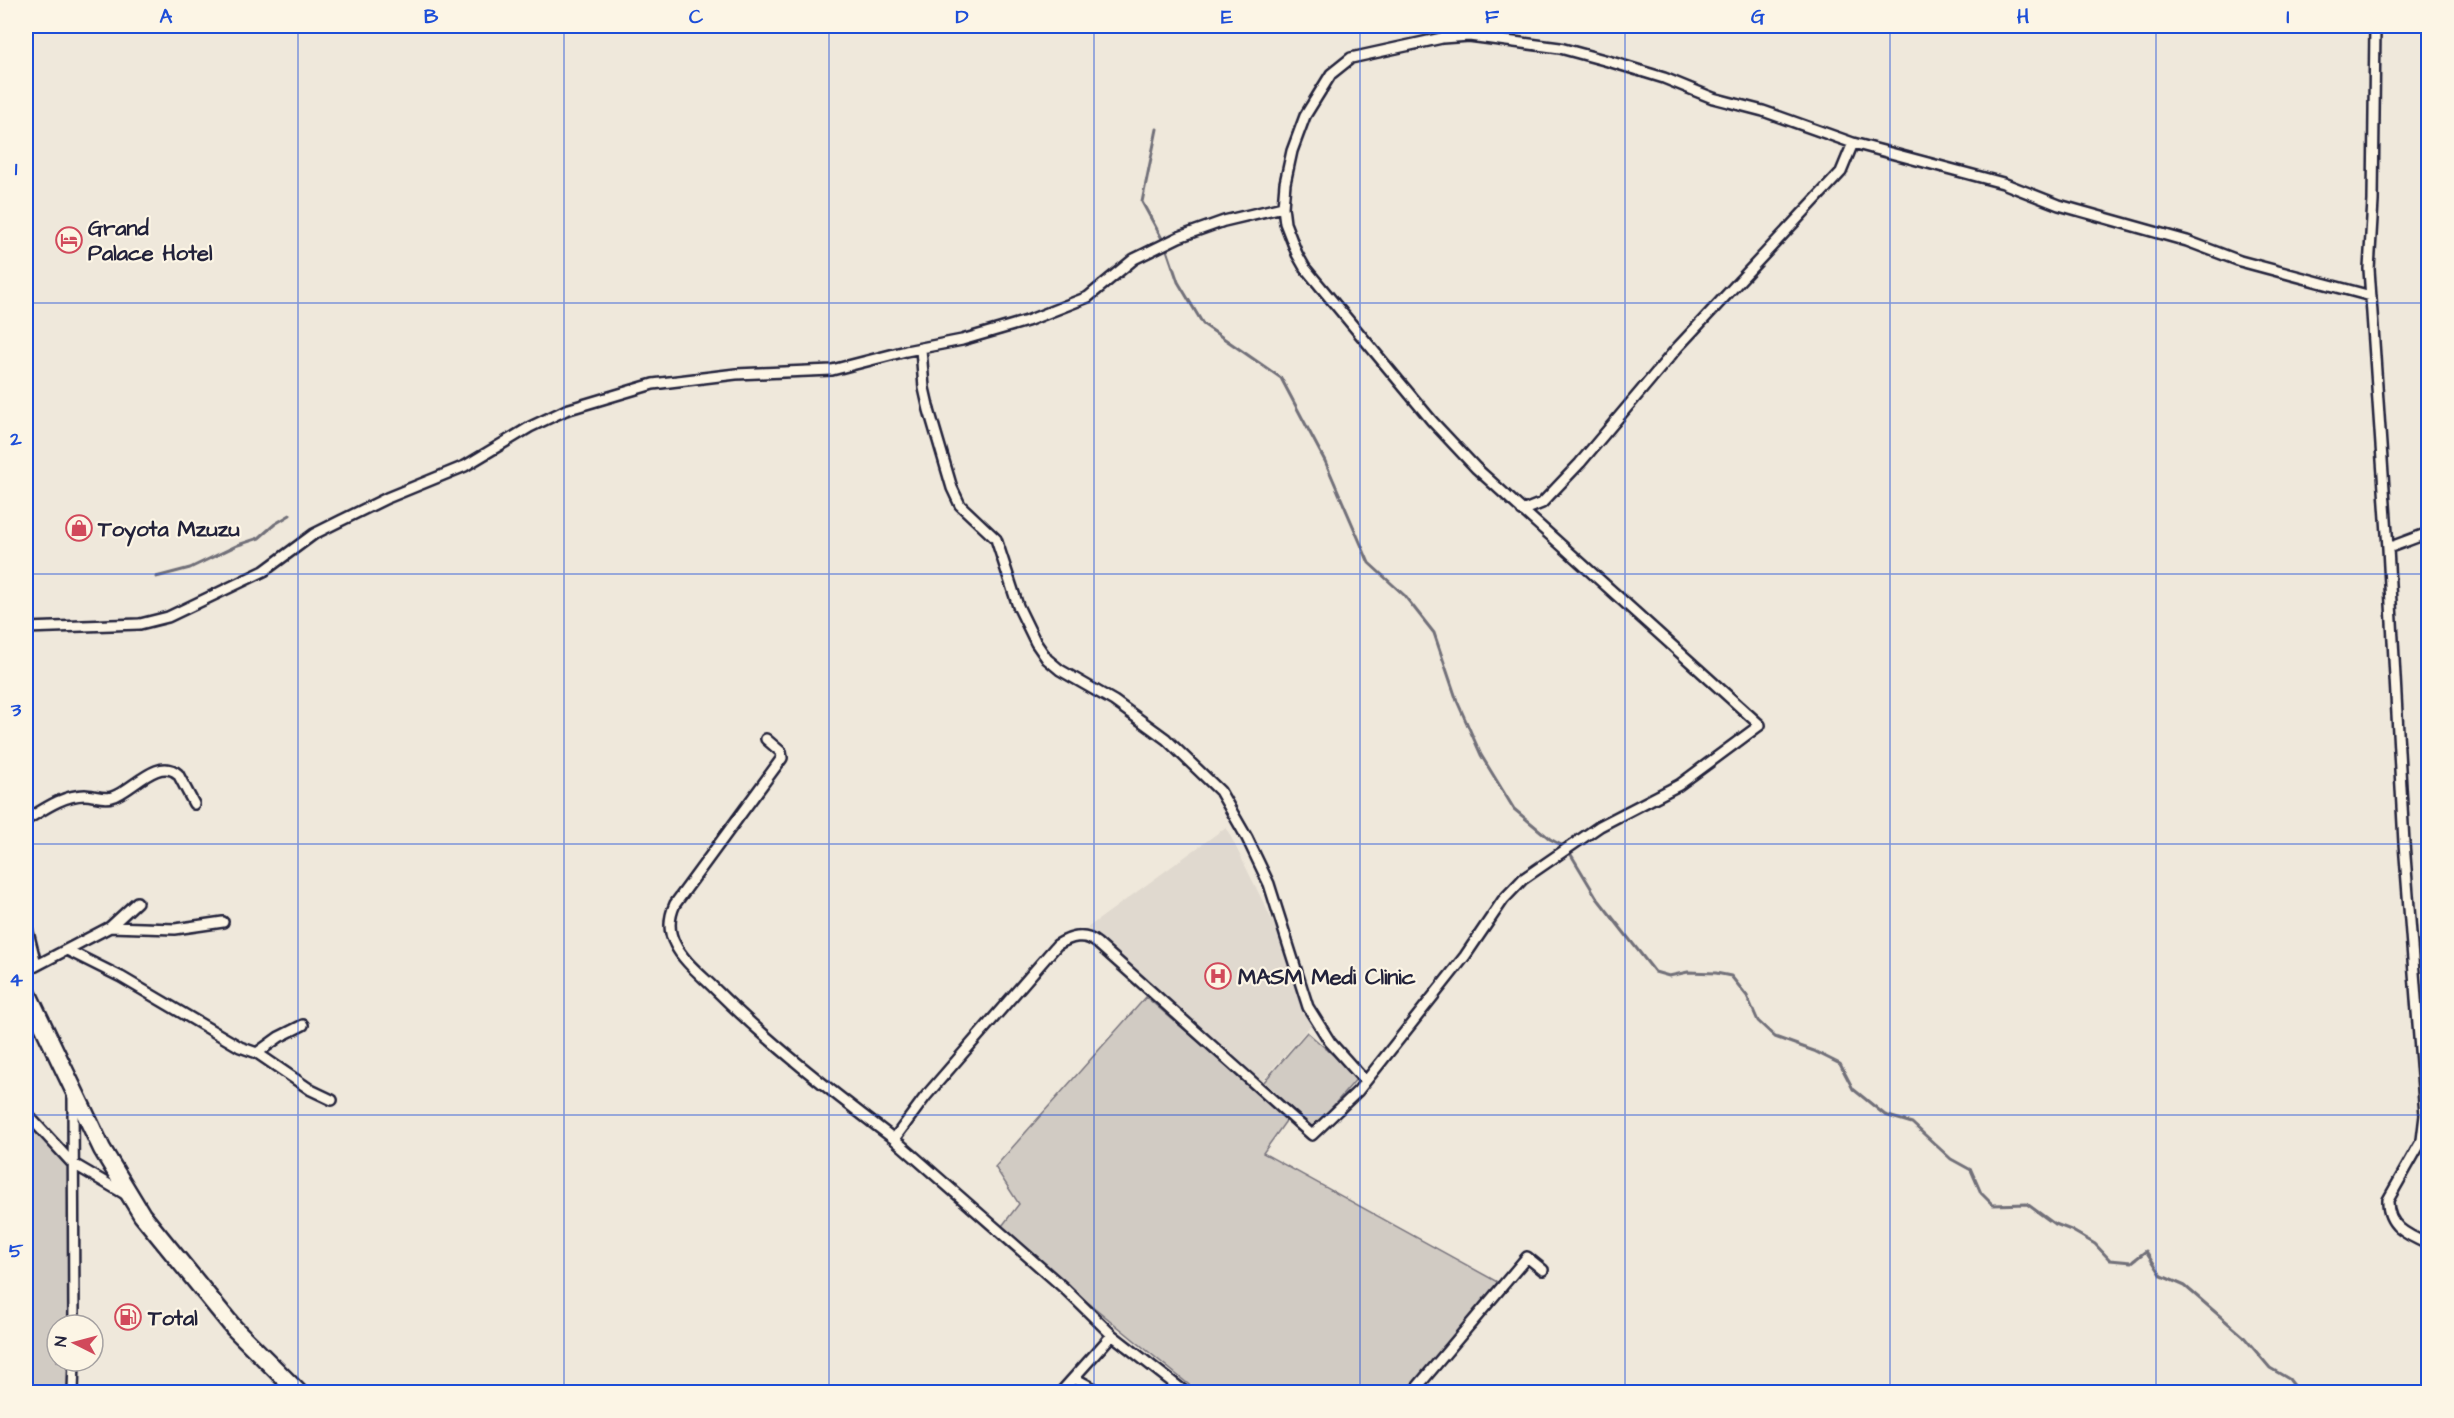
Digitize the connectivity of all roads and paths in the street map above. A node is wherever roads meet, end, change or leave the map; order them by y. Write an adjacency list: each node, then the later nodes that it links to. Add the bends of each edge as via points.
1 (2375, 26): 4 (street)
2 (1853, 142): 3 (street, via 1568,50 1469,36 1442,38 1351,58 1339,65 1301,127 1290,160); 4 (street, via 2004,183 2060,205 2187,241 2240,261); 6 (street, via 1841,172 1677,348 1542,503)
3 (1283, 207): 5 (street, via 1198,229 1154,248 1134,259 1088,297 1068,306 962,340); 6 (street, via 1290,238 1305,268 1447,438)
4 (2371, 296): 8 (street)
5 (921, 348): 9 (street, via 832,370 736,374 653,384 616,393 554,414 465,466 387,498 315,534 264,571 168,617 128,625); 23 (street, via 928,410 952,488 966,512 996,540 1018,606 1036,643 1060,670 1114,701 1166,739 1220,791 1269,884 1308,1007 1330,1042)
6 (1522, 511): 23 (street, via 1760,724 1679,785 1600,826 1523,879)
7 (2428, 533): 8 (street)
8 (2388, 548): 30 (street, via 2404,843 2425,1115 2422,1140 2388,1200 2388,1209 2399,1229)
9 (26, 628)
10 (765, 739): 27 (street, via 781,752 781,760 675,904 670,918 672,938 681,955 740,1014)
11 (194, 804): 12 (street, via 178,774 163,769 111,798 66,798)
12 (26, 820)
13 (138, 902): 16 (street)
14 (223, 922): 16 (street, via 175,929)
15 (26, 924): 18 (street)
16 (110, 927): 17 (street)
17 (67, 950): 18 (street); 22 (street)
18 (36, 964): 19 (street)
19 (26, 970)
20 (26, 990): 24 (highway)
21 (303, 1025): 22 (street)
22 (257, 1053): 25 (street)
23 (1365, 1082): 27 (street, via 1312,1136 1097,942 1078,936 1057,945 925,1097)
24 (74, 1088): 28 (street); 29 (highway, via 102,1149)
25 (332, 1100)
26 (26, 1113): 28 (street)
27 (894, 1139): 33 (street)
28 (74, 1164): 29 (street); 32 (street)
29 (132, 1197): 37 (highway, via 200,1289)
30 (2428, 1244)
31 (1543, 1270): 41 (street, via 1527,1257)
32 (74, 1313)
33 (1112, 1335): 35 (street); 40 (street)
34 (74, 1373): 36 (street)
35 (1074, 1378): 38 (street); 39 (street)
36 (73, 1392)
37 (298, 1392)
38 (1061, 1392)
39 (1100, 1392)
40 (1185, 1392)
41 (1413, 1392)

